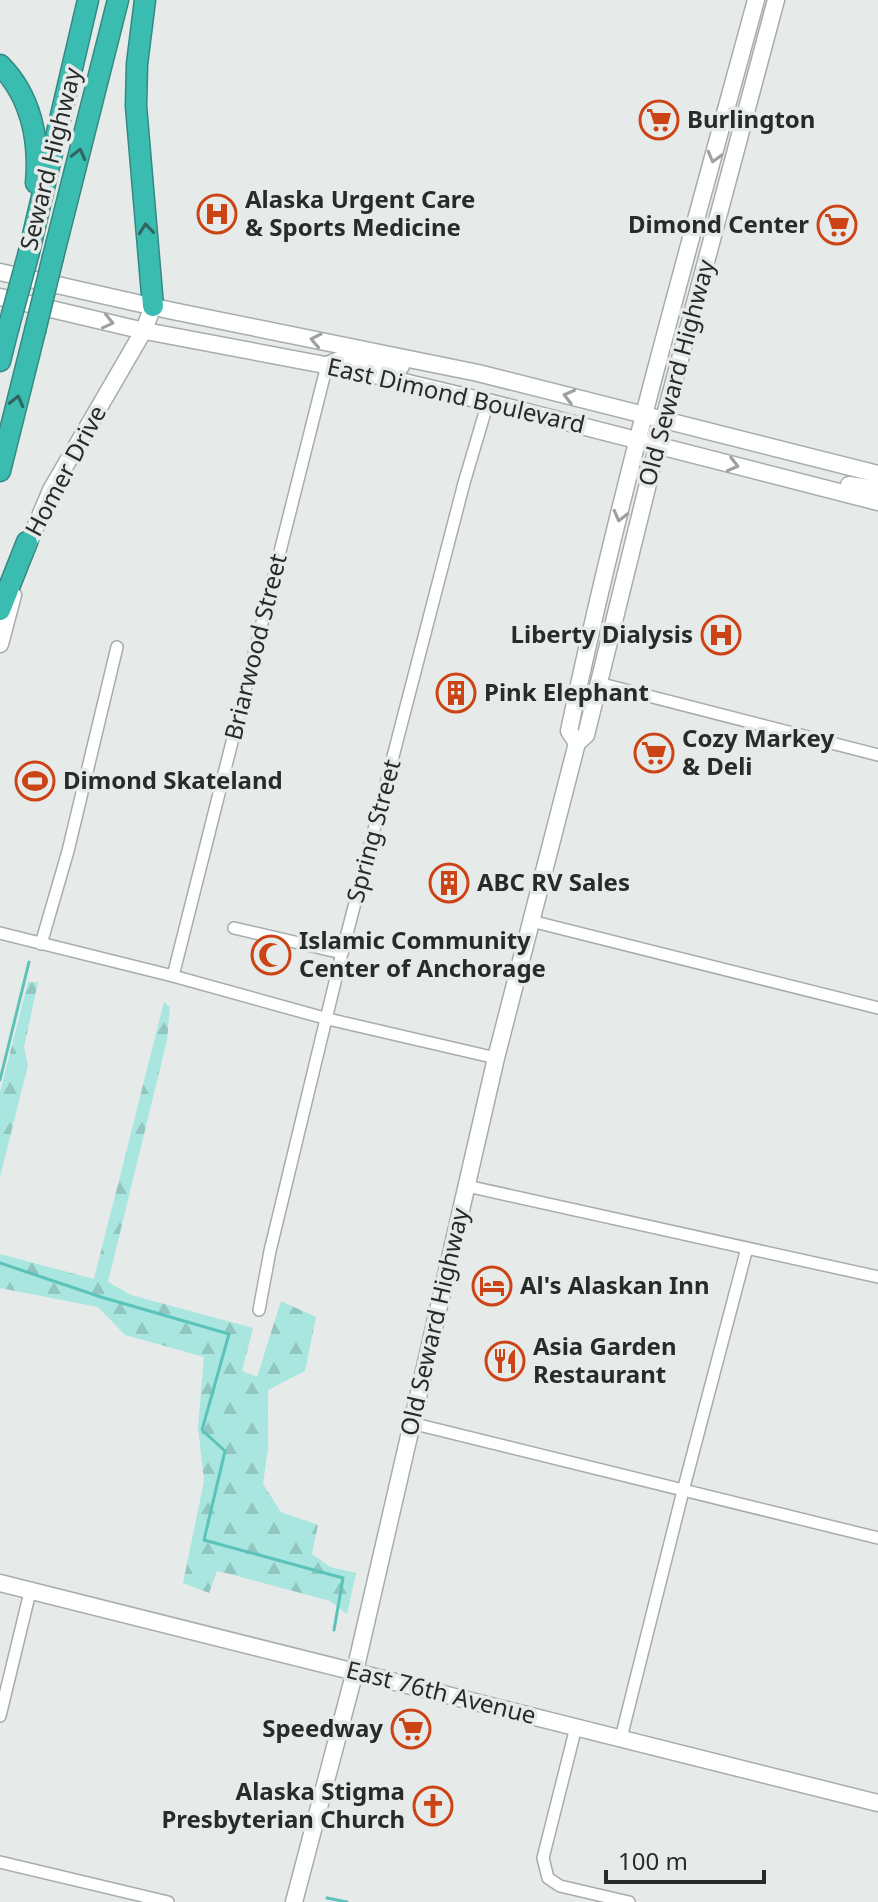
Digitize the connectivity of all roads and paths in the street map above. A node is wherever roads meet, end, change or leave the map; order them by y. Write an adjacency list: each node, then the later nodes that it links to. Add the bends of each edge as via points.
1 (88, 0): 9 (highway, Seward Highway)
2 (118, 0): 22 (highway, Seward Highway, one-way to 2, bridge)
3 (145, 0): 12 (highway, one-way to 3, via 136,106)
4 (756, 0): 6 (main road, Old Seward Highway)
5 (776, 0): 8 (main road, Old Seward Highway)
6 (750, 22): 8 (main road, via 737,111); 18 (main road, Old Seward Highway, one-way to 18)
7 (0, 65): 9 (highway, via 23,96 37,150)
8 (743, 125): 19 (main road, Old Seward Highway)
9 (26, 251): 14 (highway, Seward Highway, bridge)
10 (0, 272): 12 (main road, East Dimond Boulevard)
11 (0, 297): 13 (main road, East Dimond Boulevard, one-way to 13)
12 (153, 306): 13 (main road, Homer Drive); 16 (main road, East Dimond Boulevard, one-way to 12)
13 (144, 330): 15 (main road, East Dimond Boulevard); 27 (main road, Homer Drive, via 51,490)
14 (0, 361)
15 (327, 365): 16 (main road, via 346,357); 17 (main road, East Dimond Boulevard); 40 (street, Briarwood Street)
16 (463, 370): 18 (main road, East Dimond Boulevard, one-way to 16)
17 (488, 402): 20 (main road, East Dimond Boulevard); 39 (street, Spring Street)
18 (645, 415): 19 (main road, East Dimond Boulevard); 20 (main road, Old Seward Highway)
19 (664, 419): 21 (main road, Old Seward Highway); 23 (main road, East Dimond Boulevard)
20 (639, 441): 21 (main road, East Dimond Boulevard); 28 (main road, Old Seward Highway, one-way to 28)
21 (658, 446): 24 (main road, East Dimond Boulevard, one-way to 24); 32 (main road, Old Seward Highway)
22 (0, 471)
23 (878, 474)
24 (776, 476): 25 (main road); 26 (main road, East Dimond Boulevard)
25 (878, 489)
26 (878, 502)
27 (27, 542): 29 (highway); 30 (main road, Homer Drive)
28 (608, 563): 32 (main road, via 607,605 594,666); 33 (main road, Old Seward Highway, via 569,731)
29 (0, 610)
30 (0, 644)
31 (117, 647): 38 (street)
32 (598, 683): 33 (main road, Old Seward Highway, via 586,735); 34 (street)
33 (577, 743): 35 (main road, Old Seward Highway)
34 (878, 755)
35 (531, 921): 41 (street); 43 (main road, Old Seward Highway)
36 (234, 928): 39 (street)
37 (0, 933): 38 (street)
38 (41, 944): 40 (street)
39 (342, 953): 42 (street, Spring Street)
40 (173, 976): 42 (street)
41 (878, 1008)
42 (328, 1019): 43 (street); 47 (street, Spring Street)
43 (496, 1058): 44 (main road, Old Seward Highway)
44 (467, 1186): 45 (street); 48 (main road, Old Seward Highway)
45 (747, 1248): 46 (street); 49 (street)
46 (878, 1277)
47 (259, 1310)
48 (411, 1423): 49 (street); 53 (main road, Old Seward Highway)
49 (683, 1491): 50 (street); 57 (street)
50 (878, 1538)
51 (1, 1584): 52 (main road, East 76th Avenue)
52 (30, 1592): 53 (main road, East 76th Avenue); 54 (street)
53 (355, 1671): 56 (main road, East 76th Avenue); 62 (main road, Old Seward Highway)
54 (4, 1681): 55 (street)
55 (0, 1716)
56 (576, 1727): 57 (main road, East 76th Avenue); 63 (street, via 543,1858 548,1878 560,1886)
57 (621, 1738): 58 (main road, East 76th Avenue)
58 (878, 1803)
59 (0, 1862): 60 (street)
60 (152, 1900): 61 (street)
61 (168, 1902)
62 (294, 1902)
63 (629, 1902)

